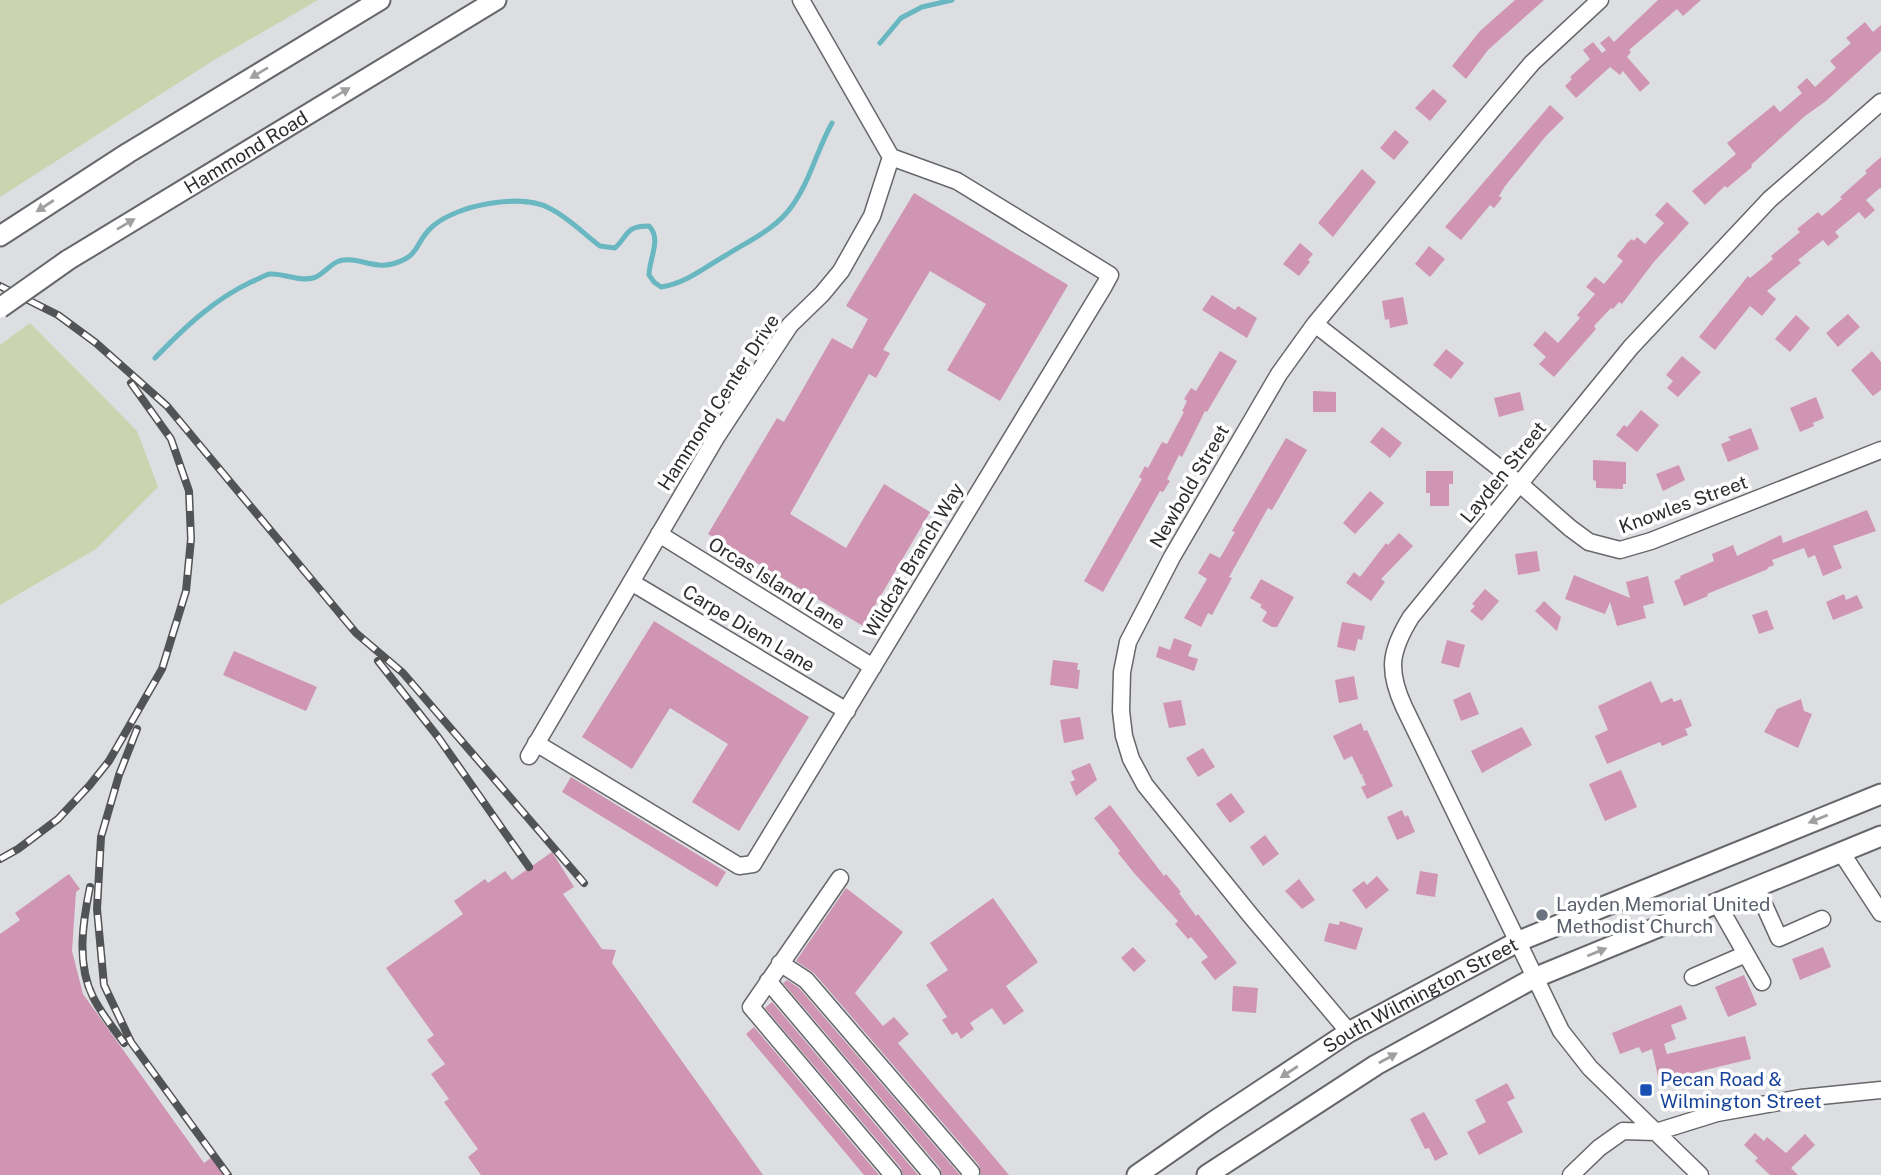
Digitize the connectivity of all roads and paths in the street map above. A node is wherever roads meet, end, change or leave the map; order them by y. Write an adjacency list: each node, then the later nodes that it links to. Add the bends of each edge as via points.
1 (380, 0): 7 (main road, one-way to 7)
2 (496, 0): 8 (main road, Hammond Road, one-way to 2, bridge, via 68,260)
3 (801, 0): 6 (street)
4 (1600, 0): 9 (street, Newbold Street, via 1532,63)
5 (1881, 102): 11 (street, Layden Street, via 1724,245 1631,347)
6 (891, 157): 12 (street, Hammond Center Drive, via 872,216 841,271 790,325); 14 (street, Wildcat Branch Way, via 957,181 1110,275)
7 (7, 231)
8 (0, 308)
9 (1315, 324): 11 (street, Knowles Street); 32 (street, Newbold Street, via 1247,428 1128,642 1121,711 1130,759 1145,785)
10 (1881, 450): 11 (street, Knowles Street, via 1620,550 1589,542)
11 (1521, 485): 25 (street, Layden Street, via 1411,617 1398,638 1391,665 1404,707)
12 (659, 534): 13 (street, Hammond Center Drive); 14 (street, Orcas Island Lane)
13 (631, 582): 15 (street, Carpe Diem Lane); 16 (street, Hammond Center Drive)
14 (873, 667): 15 (street, Wildcat Branch Way)
15 (847, 711): 16 (street, Wildcat Branch Way, via 753,864 738,866)
16 (532, 749)
17 (1881, 794): 25 (main road, South Wilmington Street, one-way to 25)
18 (1881, 836): 19 (main road, South Wilmington Street)
19 (1841, 852): 21 (main road, South Wilmington Street); 23 (street)
20 (840, 878): 27 (street)
21 (1756, 887): 22 (main road, South Wilmington Street); 24 (street, via 1779,938)
22 (1717, 903): 26 (street); 29 (main road, South Wilmington Street, one-way to 22)
23 (1881, 913)
24 (1822, 919)
25 (1519, 941): 29 (street, Layden Street); 32 (main road, South Wilmington Street)
26 (1746, 954): 28 (street); 31 (street)
27 (780, 963): 30 (street); 37 (street, via 806,980)
28 (1693, 977)
29 (1534, 978): 34 (street, Layden Street, via 1561,1031 1583,1059); 39 (main road, South Wilmington Street, one-way to 29, via 1376,1065)
30 (768, 981): 35 (street, via 751,1007); 36 (street)
31 (1762, 982)
32 (1349, 1032): 38 (main road, South Wilmington Street, one-way to 38)
33 (1881, 1090): 34 (street, via 1729,1111)
34 (1656, 1132): 40 (street, via 1623,1131); 41 (street, Layden Street)
35 (893, 1175)
36 (932, 1175)
37 (970, 1175)
38 (1137, 1175)
39 (1207, 1175)
40 (1571, 1175)
41 (1700, 1175)

